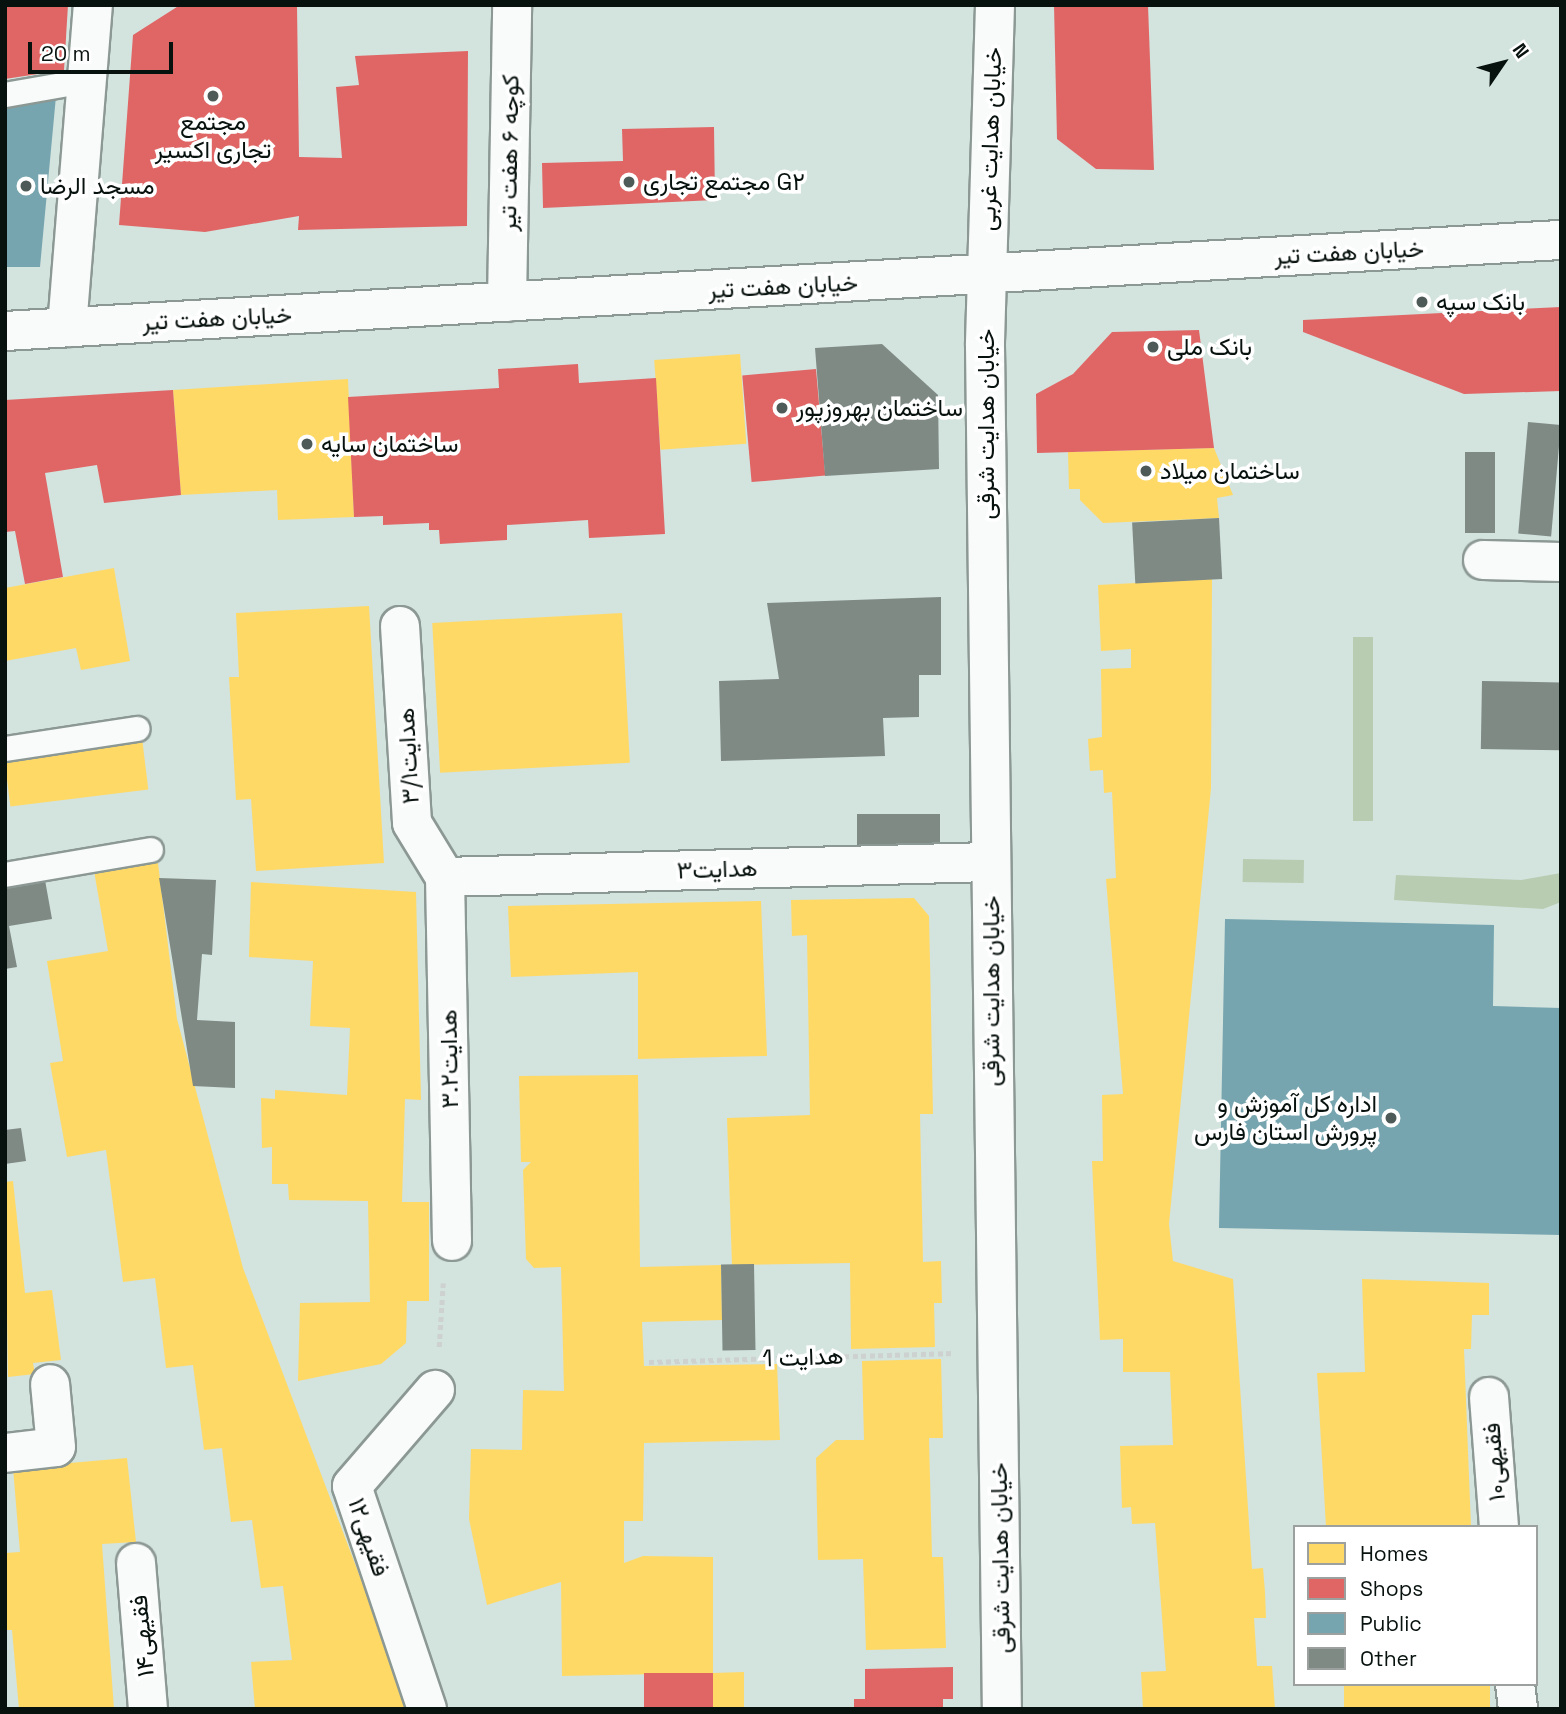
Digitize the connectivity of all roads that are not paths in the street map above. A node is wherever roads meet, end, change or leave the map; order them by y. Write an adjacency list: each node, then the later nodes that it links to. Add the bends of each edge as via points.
1 (93, 5): 4 (street)
2 (512, 5): 8 (street, کوچه ۶ هفت تیر)
3 (995, 5): 7 (street, خیابان هدایت غربی)
4 (91, 80): 5 (lane); 9 (street)
5 (5, 95)
6 (1561, 240): 7 (street, خیابان هفت تیر)
7 (986, 274): 8 (street, خیابان هفت تیر); 17 (street, خیابان هدایت شرقی)
8 (506, 302): 9 (street, خیابان هفت تیر)
9 (67, 327): 10 (street, خیابان هفت تیر)
10 (5, 331)
11 (1483, 560): 12 (street)
12 (1561, 562)
13 (400, 626): 19 (street, هدایت۳/۱, via 412,823)
14 (137, 729): 15 (lane)
15 (5, 749)
16 (151, 850): 18 (lane)
17 (989, 862): 19 (street, هدایت۳); 30 (street, خیابان هدایت شرقی)
18 (5, 875)
19 (445, 877): 20 (street, هدایت۳.۲)
20 (452, 1241)
21 (50, 1384): 24 (street, via 56,1447)
22 (435, 1390): 29 (street, فقیهی۱۲, via 352,1486)
23 (1489, 1397): 25 (street, فقیهی۱۰)
24 (5, 1453)
25 (1499, 1525)
26 (136, 1563): 28 (street, فقیهی۱۴)
27 (1515, 1686): 31 (street)
28 (148, 1709)
29 (427, 1709)
30 (1002, 1709)
31 (1518, 1709)

